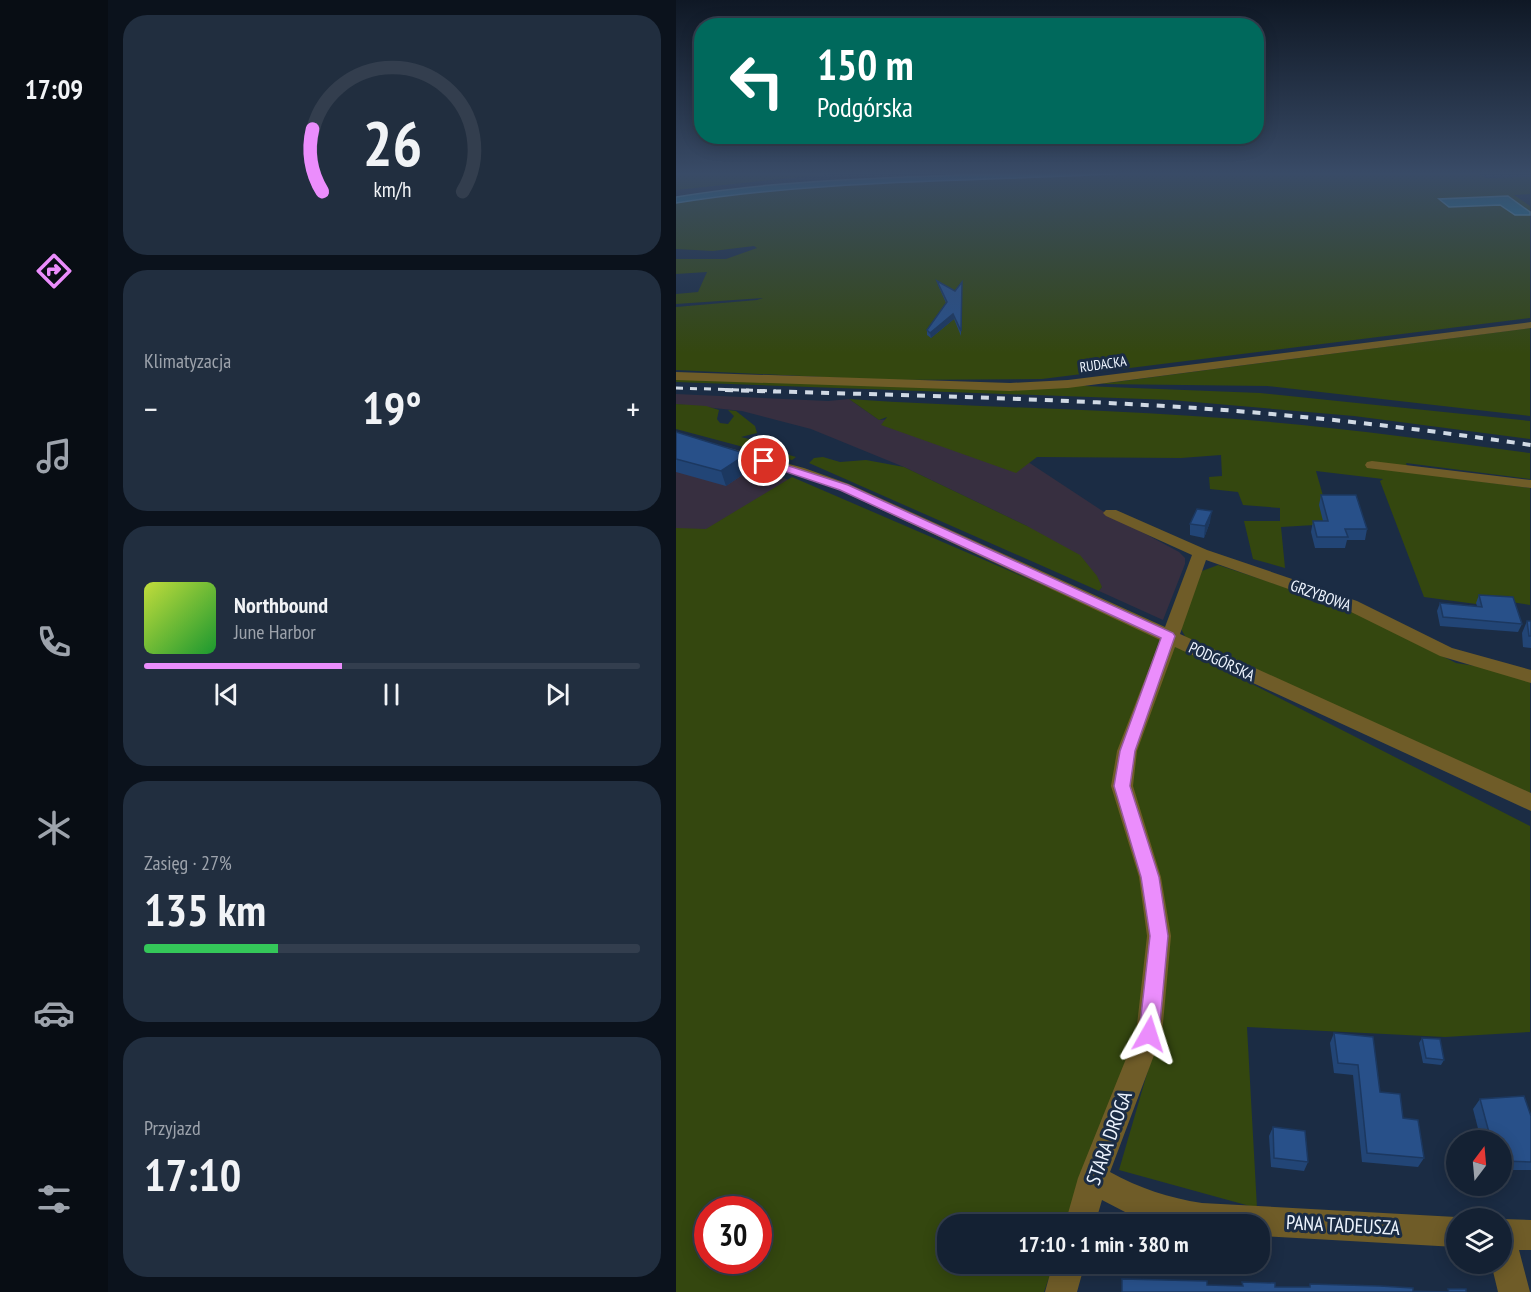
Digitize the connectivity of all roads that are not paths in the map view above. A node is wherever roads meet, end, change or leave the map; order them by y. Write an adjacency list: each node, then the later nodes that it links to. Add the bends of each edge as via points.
1 (1531, 325): 2 (street, RUDACKA, via 1068,384 1010,387)
2 (676, 376)
3 (709, 446): 8 (street, PODGÓRSKA, via 844,487)
4 (1372, 465): 5 (street)
5 (1531, 484)
6 (1111, 513): 7 (street, GRZYBOWA)
7 (1201, 553): 8 (street, STARA DROGA); 9 (street, GRZYBOWA, via 1351,605 1446,652)
8 (1168, 636): 10 (street, PODGÓRSKA); 11 (street, STARA DROGA, via 1127,751 1122,786 1150,877 1159,936 1149,1034)
9 (1531, 677)
10 (1531, 803)
11 (1093, 1178): 12 (street, STARA DROGA); 13 (street, PANA TADEUSZA, via 1127,1198 1202,1218)
12 (1083, 1214)
13 (1446, 1231)
14 (1531, 1234): 15 (street)
15 (1512, 1235)
16 (1066, 1274): 18 (street)
17 (1510, 1274): 19 (street)
18 (1061, 1292)
19 (1514, 1292)

